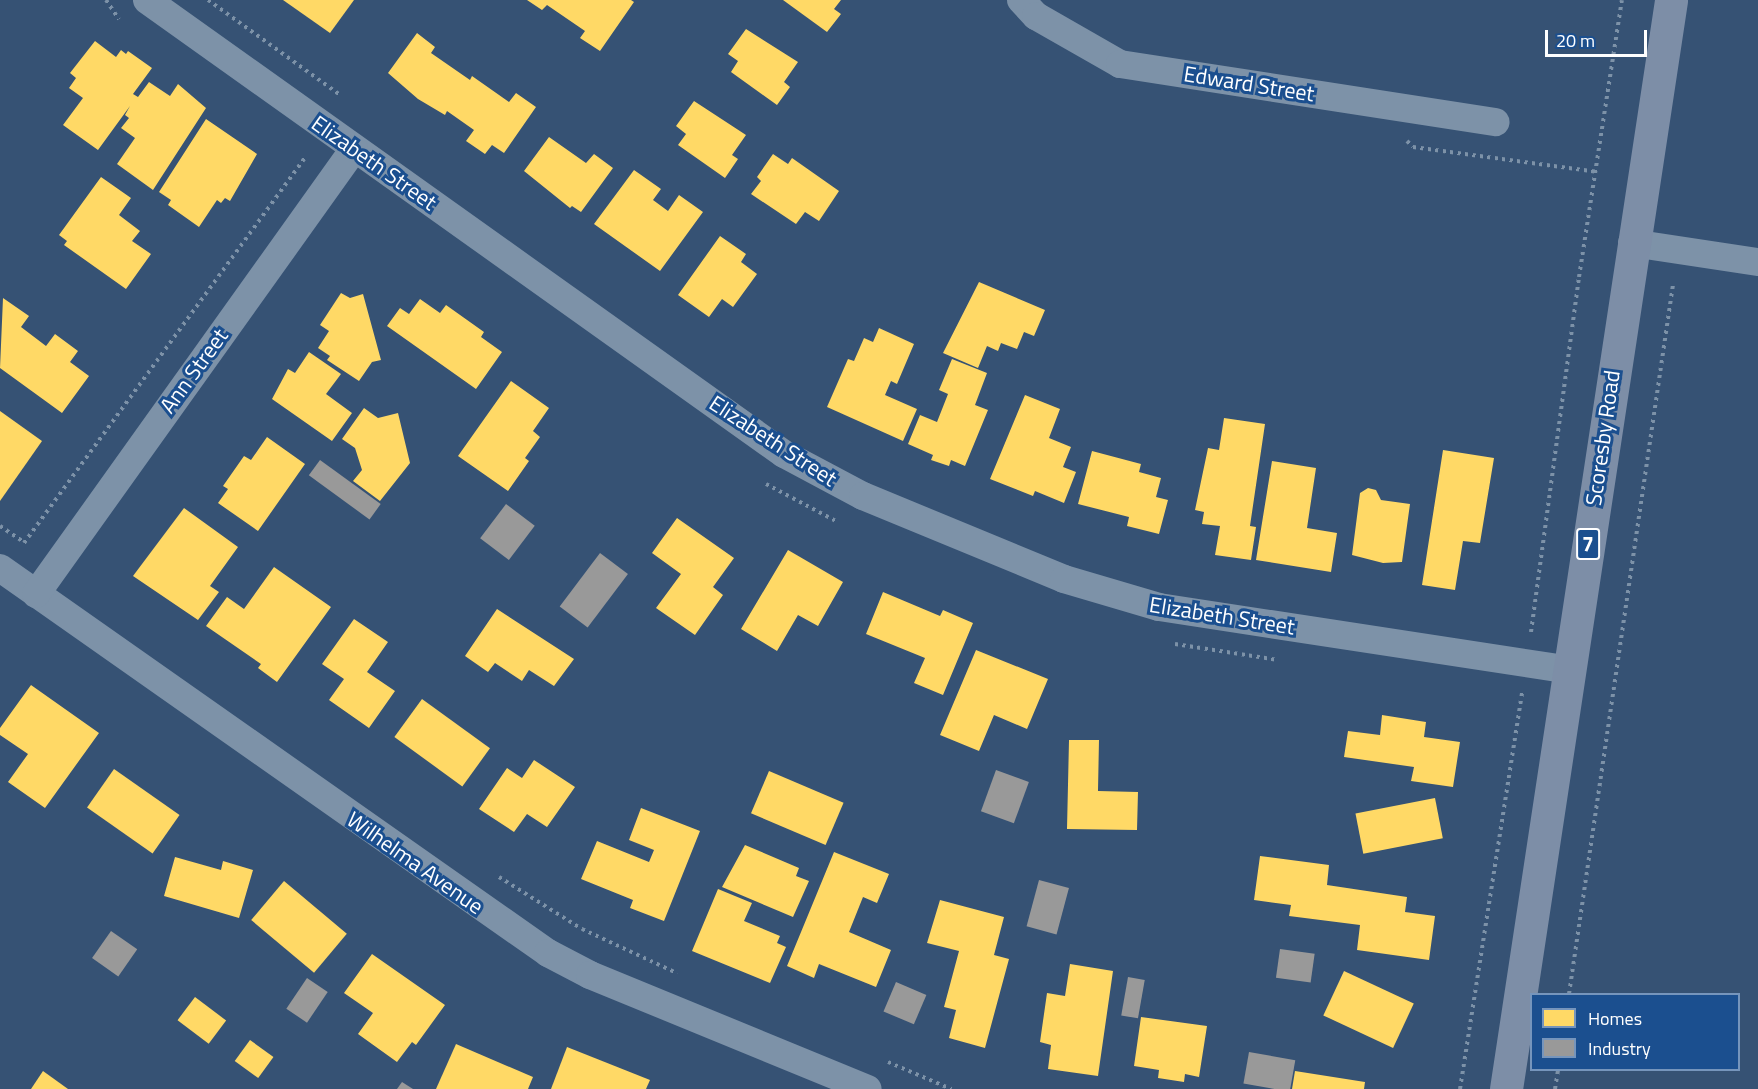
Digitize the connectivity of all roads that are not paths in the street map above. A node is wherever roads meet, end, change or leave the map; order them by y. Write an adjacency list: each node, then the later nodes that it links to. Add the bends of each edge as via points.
1 (147, 0): 5 (street, Elizabeth Street)
2 (1021, 0): 4 (street, Edward Street, via 1036,16 1120,64)
3 (1671, 0): 6 (main road, Scoresby Road / 7)
4 (1496, 122)
5 (354, 149): 9 (street, Ann Street); 10 (street, Elizabeth Street, via 784,454 863,496 1064,579 1136,602)
6 (1632, 243): 7 (street); 10 (main road, Scoresby Road / 7)
7 (1758, 262)
8 (0, 568): 9 (street, Wilhelma Avenue)
9 (36, 594): 11 (street, Wilhelma Avenue, via 548,953 590,975)
10 (1570, 670): 12 (main road, Scoresby Road / 7)
11 (868, 1089)
12 (1506, 1089)

